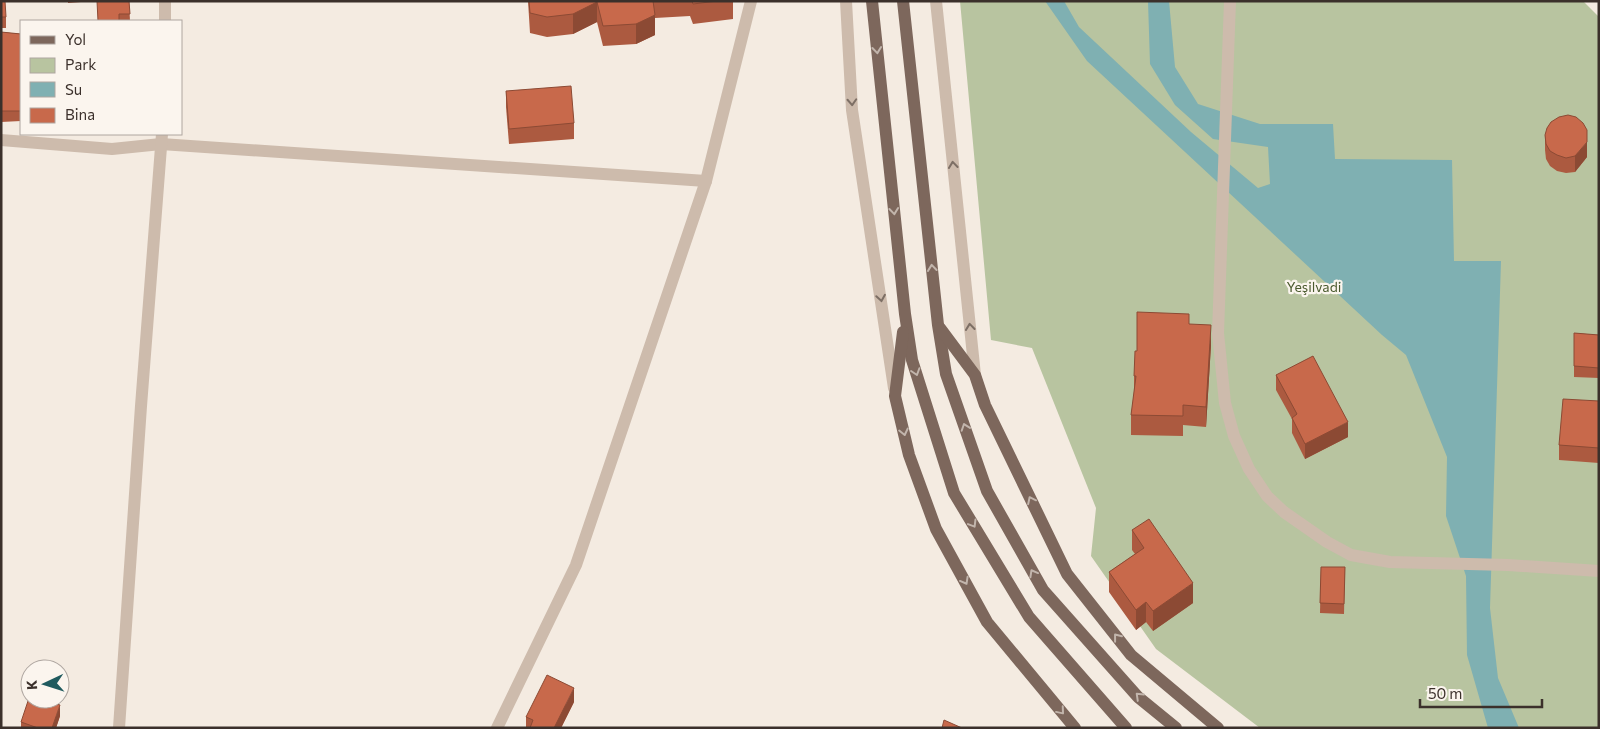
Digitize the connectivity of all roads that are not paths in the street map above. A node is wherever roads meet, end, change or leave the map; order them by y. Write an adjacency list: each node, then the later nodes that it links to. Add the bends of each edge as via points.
1 (165, 1): 8 (street)
2 (751, 1): 11 (street)
3 (846, 1): 15 (street, one-way to 15, via 852,110)
4 (872, 1): 12 (main road, one-way to 12)
5 (903, 1): 13 (main road, one-way to 5)
6 (936, 1): 14 (street, one-way to 6)
7 (1230, 1): 16 (street, via 1218,342 1225,403 1234,436 1249,469 1267,496 1284,512 1351,555 1390,562)
8 (165, 20)
9 (162, 139): 10 (street, via 112,149); 11 (street); 17 (street, via 140,406)
10 (1, 140)
11 (706, 181): 18 (street, via 576,564)
12 (905, 314): 15 (main road); 20 (main road, one-way to 20, via 912,360 954,493 1029,617)
13 (938, 325): 14 (main road); 21 (main road, one-way to 13, via 1138,697 1043,590 987,491 946,374)
14 (975, 375): 22 (main road, one-way to 14, via 1131,655 1067,574 985,405)
15 (895, 396): 19 (main road, one-way to 19, via 909,455 936,530 987,622)
16 (1599, 571)
17 (119, 728)
18 (497, 728)
19 (1075, 728)
20 (1126, 728)
21 (1176, 728)
22 (1218, 728)

